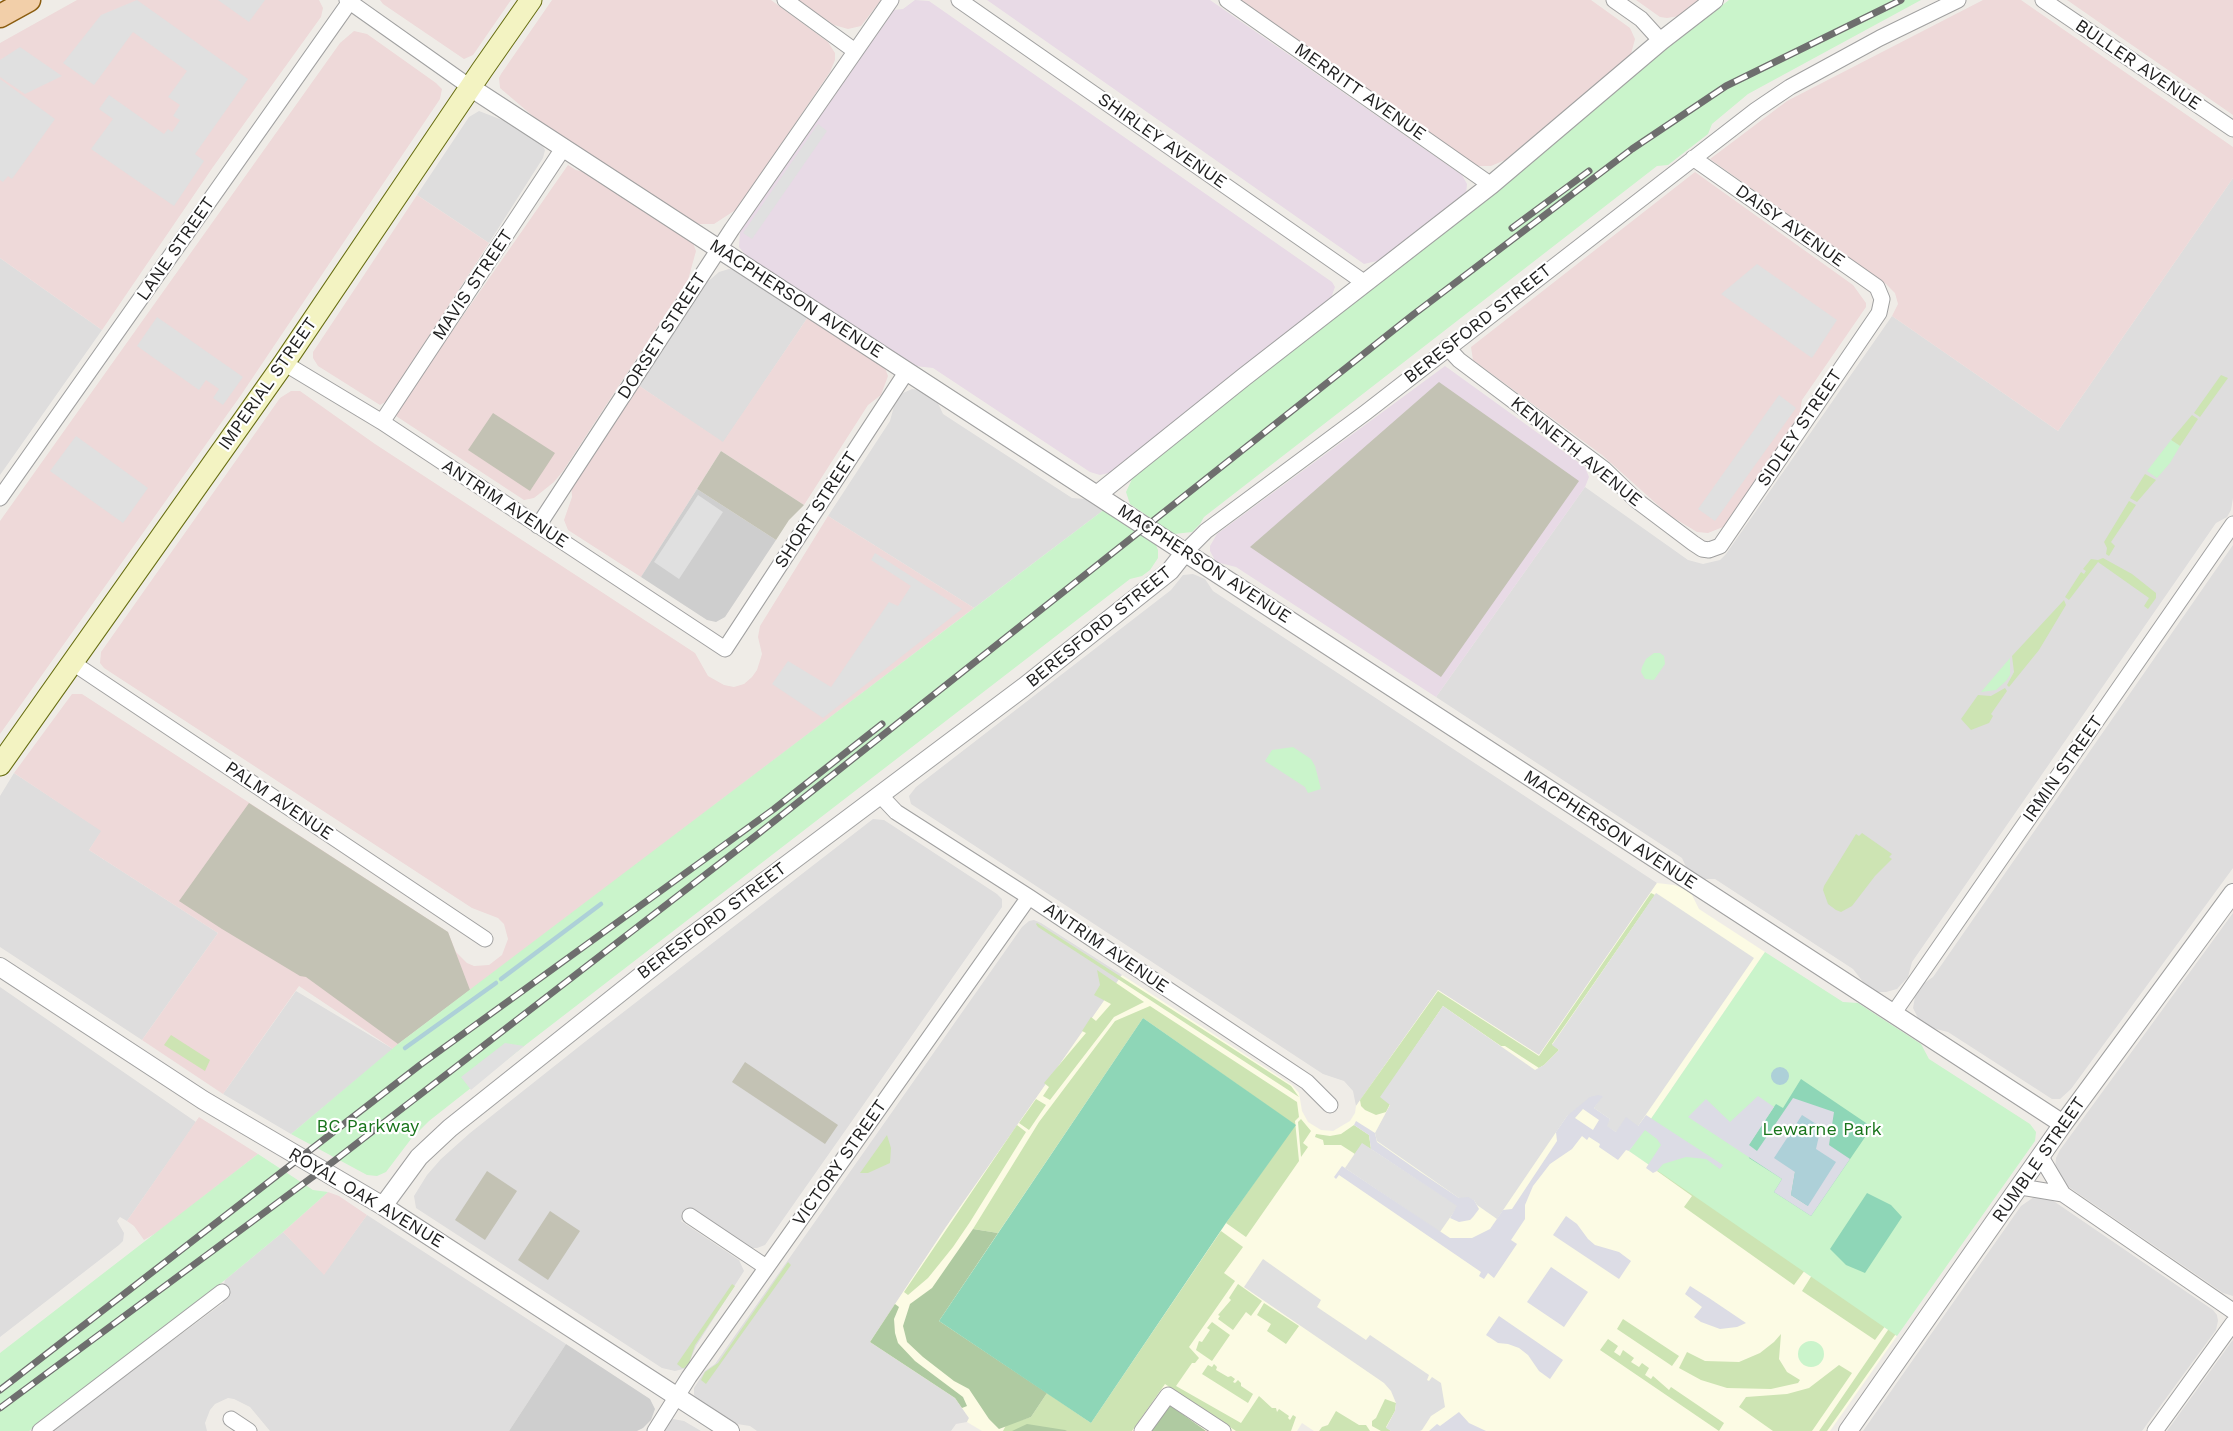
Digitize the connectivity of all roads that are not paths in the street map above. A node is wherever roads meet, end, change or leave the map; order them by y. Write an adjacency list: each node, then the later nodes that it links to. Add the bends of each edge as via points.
1 (29, 0): 12 (main road)
2 (531, 0): 15 (main road, IMPERIAL STREET)
3 (785, 0): 14 (street)
4 (891, 0): 14 (street, DORSET STREET)
5 (959, 0): 21 (street, SHIRLEY AVENUE)
6 (1227, 0): 19 (street, MERRITT AVENUE)
7 (1614, 0): 13 (street)
8 (1714, 0): 13 (street)
9 (1958, 0): 18 (street, BERESFORD STREET, via 1790,87)
10 (2043, 0): 16 (street, BULLER AVENUE)
11 (349, 1): 15 (street, MACPHERSON AVENUE); 28 (street, LANE STREET)
12 (0, 16)
13 (1661, 41): 19 (street)
14 (855, 51): 20 (street, DORSET STREET)
15 (470, 87): 17 (street, MACPHERSON AVENUE); 24 (main road, IMPERIAL STREET)
16 (2233, 129)
17 (564, 147): 20 (street, MACPHERSON AVENUE); 26 (street, MAVIS STREET)
18 (1693, 158): 22 (street, DAISY AVENUE, via 1877,287); 23 (street, BERESFORD STREET)
19 (1491, 185): 21 (street)
20 (719, 249): 25 (street, MACPHERSON AVENUE); 30 (street, DORSET STREET)
21 (1365, 283): 27 (street)
22 (1882, 299): 31 (street, SIDLEY STREET, via 1879,313 1804,425 1719,546)
23 (1447, 348): 31 (street, KENNETH AVENUE, via 1604,469 1636,500 1693,543); 32 (street, BERESFORD STREET, via 1206,531)
24 (284, 363): 26 (street, ANTRIM AVENUE); 34 (main road, IMPERIAL STREET)
25 (907, 371): 27 (street, MACPHERSON AVENUE); 33 (street, SHORT STREET)
26 (382, 422): 30 (street, ANTRIM AVENUE)
27 (1098, 494): 32 (street, MACPHERSON AVENUE)
28 (0, 498)
29 (2233, 524): 41 (street, IRMIN STREET)
30 (538, 526): 33 (street, ANTRIM AVENUE)
31 (1709, 550)
32 (1185, 552): 36 (street, BERESFORD STREET, via 1170,571 1070,651); 41 (street, MACPHERSON AVENUE)
33 (725, 649)
34 (73, 663): 35 (main road, IMPERIAL STREET); 39 (street, PALM AVENUE)
35 (0, 765)
36 (880, 795): 38 (street, ANTRIM AVENUE, via 896,812); 47 (street, BERESFORD STREET, via 680,945 450,1128 419,1157)
37 (2233, 892): 43 (street, RUMBLE STREET)
38 (1029, 897): 42 (street, ANTRIM AVENUE, via 1307,1082); 49 (street, VICTORY STREET)
39 (485, 939)
40 (0, 967): 47 (street, ROYAL OAK AVENUE, via 203,1100)
41 (1893, 1014): 43 (street, MACPHERSON AVENUE)
42 (1330, 1105)
43 (2063, 1124): 44 (street, RUMBLE STREET)
44 (2041, 1156): 45 (street, RUMBLE STREET); 46 (street)
45 (2021, 1187): 46 (street); 61 (street, RUMBLE STREET)
46 (2063, 1194): 51 (street)
47 (384, 1206): 53 (street, ROYAL OAK AVENUE)
48 (690, 1216): 49 (street)
49 (766, 1267): 53 (street, VICTORY STREET)
50 (222, 1292): 55 (street)
51 (2233, 1311)
52 (2233, 1323): 62 (street)
53 (677, 1397): 57 (street, VICTORY STREET); 58 (street, ROYAL OAK AVENUE)
54 (231, 1419): 56 (street)
55 (40, 1431)
56 (249, 1431)
57 (655, 1431)
58 (730, 1431)
59 (1142, 1431): 60 (street, via 1168,1395)
60 (1223, 1431)
61 (1848, 1431)
62 (2156, 1431)

